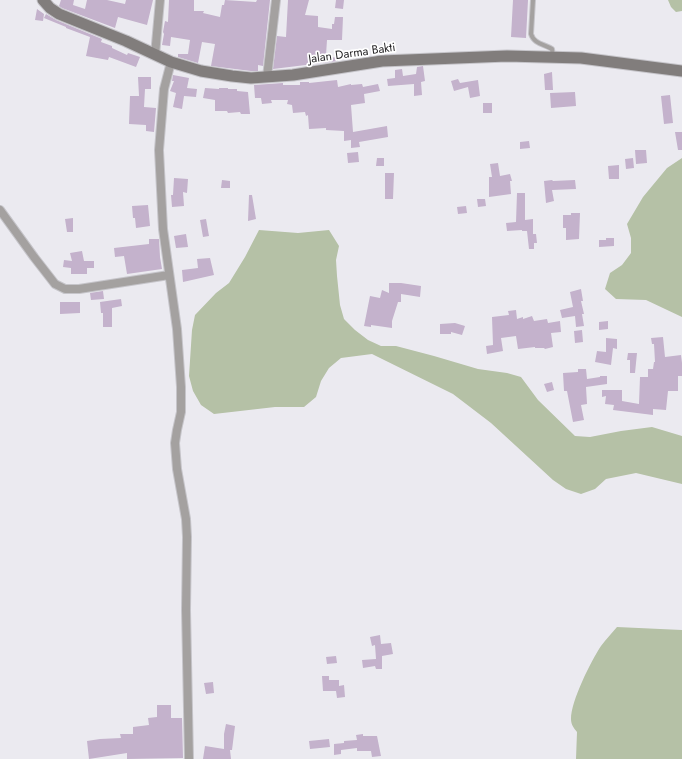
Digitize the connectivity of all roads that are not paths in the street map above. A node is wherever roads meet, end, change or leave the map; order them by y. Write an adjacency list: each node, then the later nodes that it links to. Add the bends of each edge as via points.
1 (43, 0): 5 (street, Jalan Darma Bakti, via 59,14)
2 (160, 0): 5 (street)
3 (276, 0): 9 (street)
4 (533, 0): 6 (lane, via 532,39 552,49)
5 (155, 55): 7 (street, Jalan Darma Bakti)
6 (553, 56): 8 (street, Jalan Darma Bakti, via 605,60); 9 (street, Jalan Darma Bakti, via 396,60 293,76)
7 (171, 62): 9 (street, Jalan Darma Bakti, via 211,73 251,78); 11 (street, via 164,89 159,150 163,228)
8 (682, 71)
9 (267, 77)
10 (0, 210): 11 (street, via 60,288 79,289)
11 (170, 275): 12 (street, via 182,398 182,412 175,443 187,537)
12 (189, 759)

